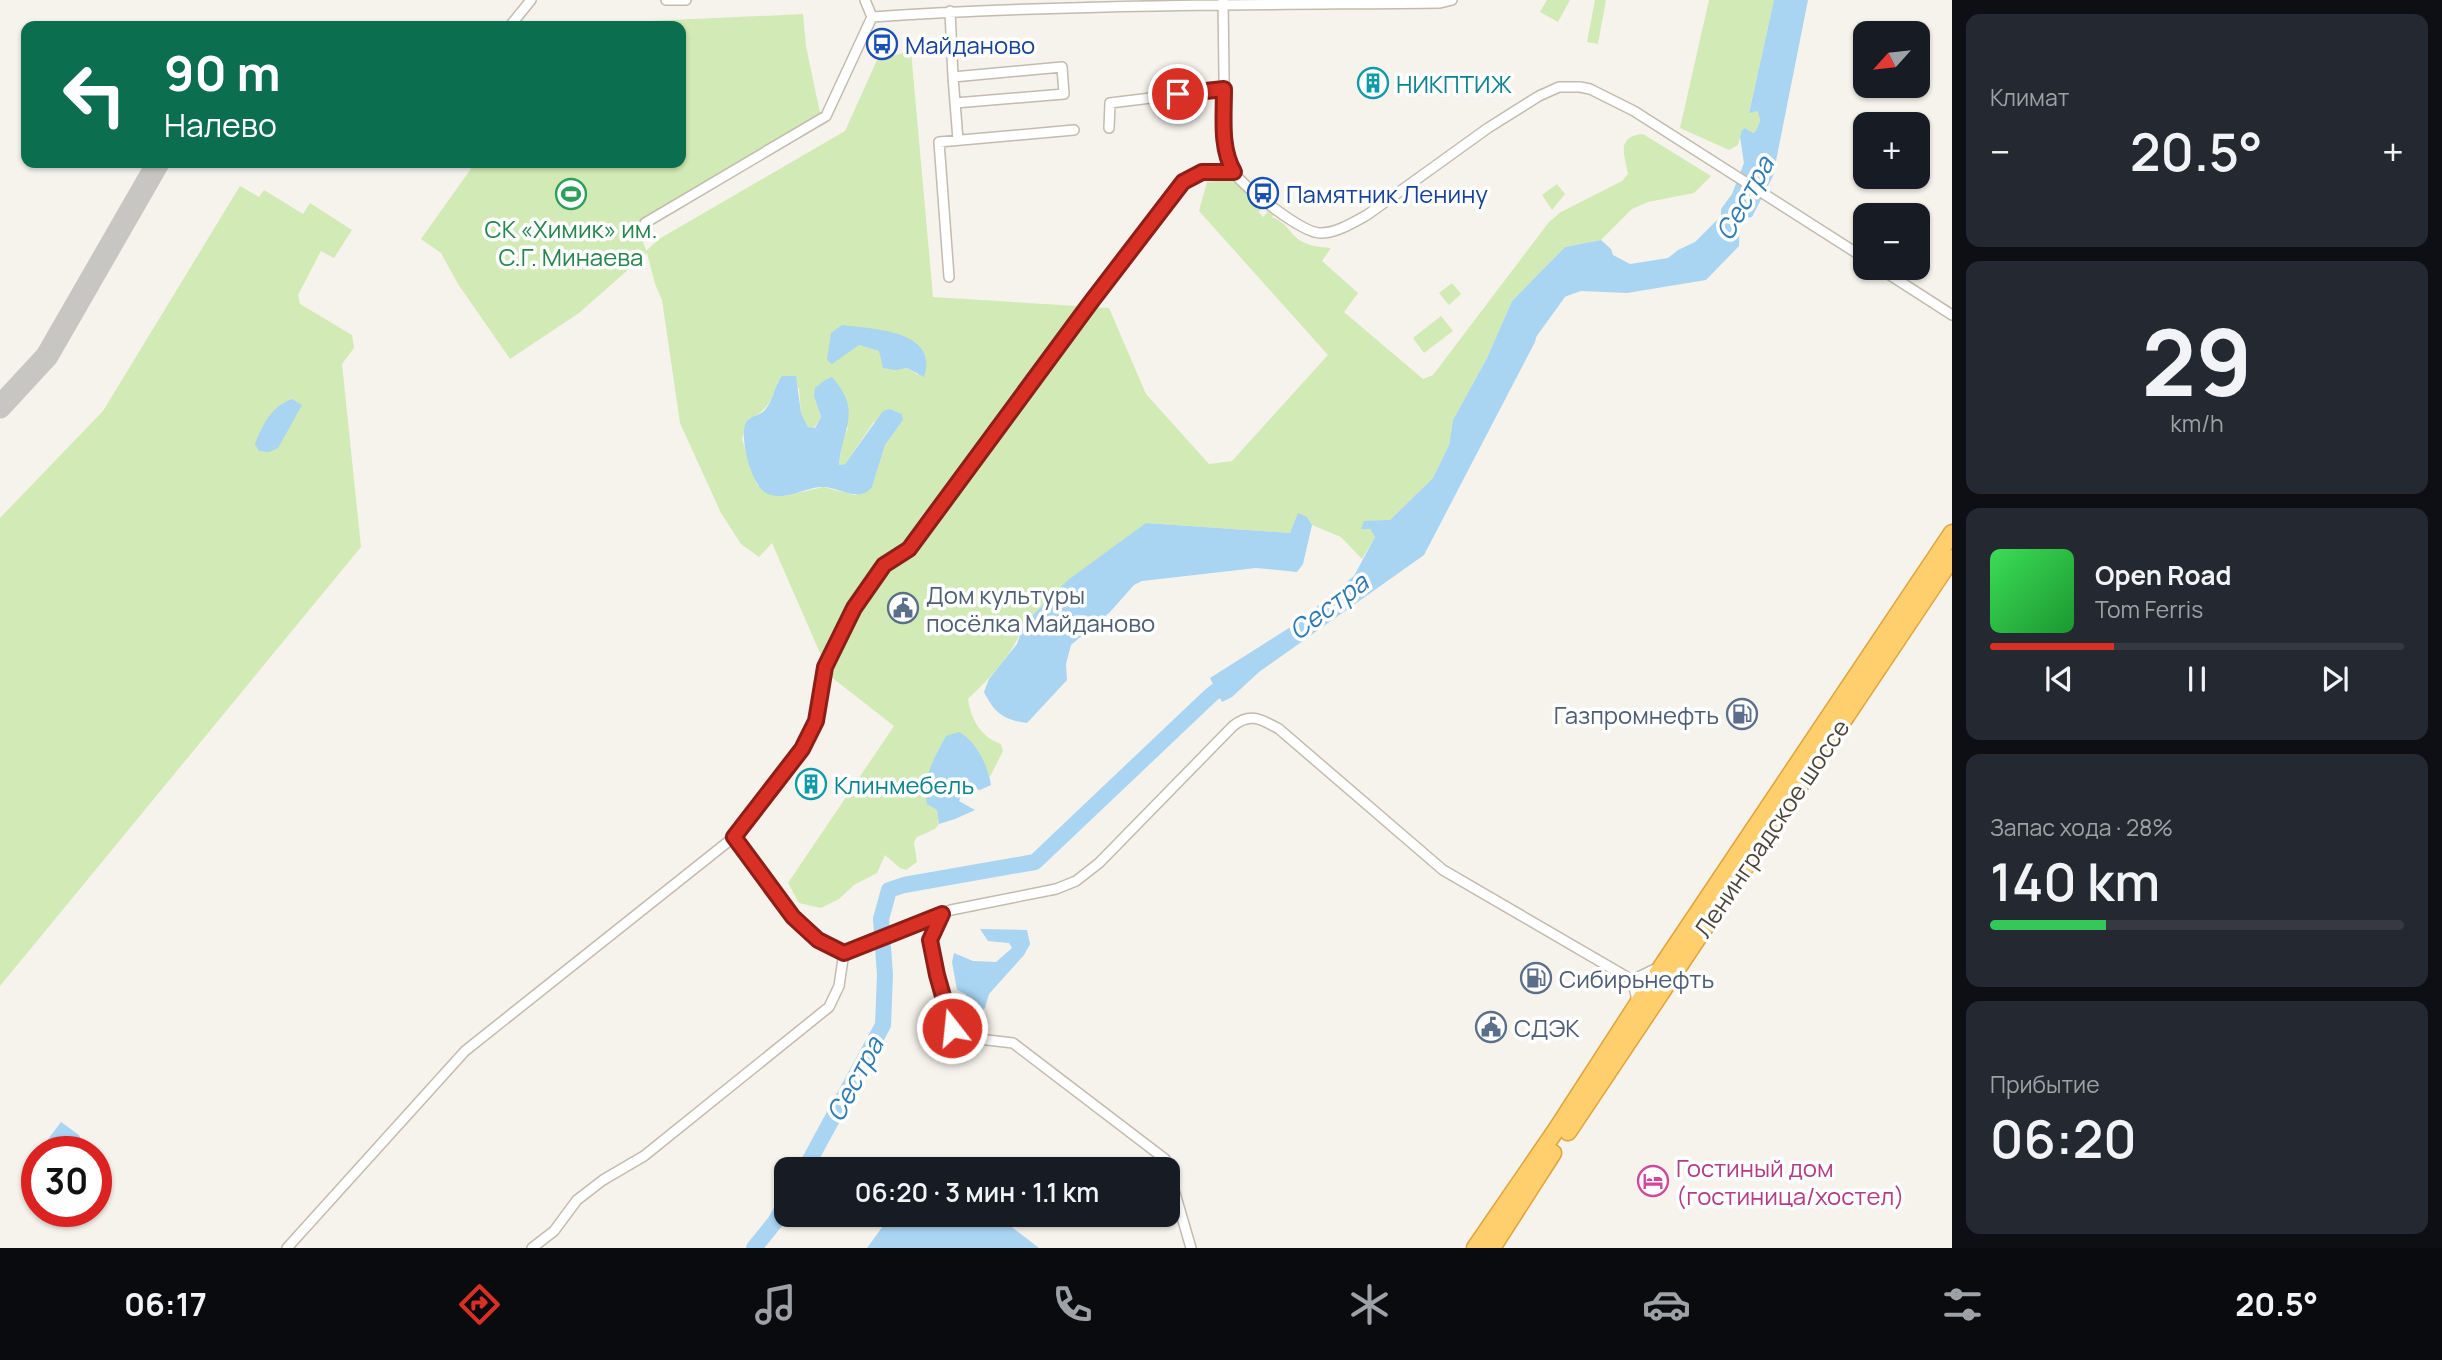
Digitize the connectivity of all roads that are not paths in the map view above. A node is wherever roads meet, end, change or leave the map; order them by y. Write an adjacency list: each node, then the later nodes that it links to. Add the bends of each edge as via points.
1 (531, 0): 12 (street)
2 (666, 0): 3 (street)
3 (686, 0)
4 (865, 0): 11 (street)
5 (972, 0): 9 (street)
6 (1452, 0): 8 (street)
7 (1224, 2): 8 (street); 9 (street); 14 (street)
8 (1348, 2)
9 (973, 10): 10 (street)
10 (950, 11): 11 (street); 13 (street)
11 (872, 17): 20 (street, via 827,116)
12 (514, 21)
13 (953, 77): 15 (street); 15 (street, via 1062,67 1064,93)
14 (1224, 89): 16 (street, via 1110,103); 19 (street, via 1225,149)
15 (956, 103): 18 (street)
16 (1109, 128)
17 (1074, 130): 18 (street)
18 (958, 140): 22 (street, via 939,142)
19 (1234, 172): 21 (street, via 1276,210 1310,232 1322,234 1367,215 1539,96 1559,87 1590,89 1634,111); 27 (street, via 1202,172 1183,182 909,549 884,565 854,608 825,667 816,721 802,749)
20 (645, 223)
21 (1853, 251)
22 (949, 277)
23 (1898, 280): 24 (street)
24 (1952, 315)
25 (1952, 533): 30 (highway, Ленинградское шоссе)
26 (1952, 558): 33 (highway, Ленинградское шоссе)
27 (734, 837): 29 (street, via 793,917 818,940); 34 (street, via 465,1051)
28 (939, 916): 29 (street); 31 (street, via 1076,881 1233,726 1258,717 1279,729 1443,870); 36 (street, via 930,940 952,1028 962,1037 1013,1042 1165,1159)
29 (844, 953): 35 (street, via 839,986 828,1007 644,1156 577,1200 554,1231)
30 (1664, 962): 31 (street); 32 (highway, Ленинградское шоссе)
31 (1632, 980): 32 (street)
32 (1635, 1008): 37 (highway, Ленинградское шоссе)
33 (1495, 1243)
34 (287, 1248)
35 (532, 1248)
36 (1191, 1248)
37 (1475, 1248)

